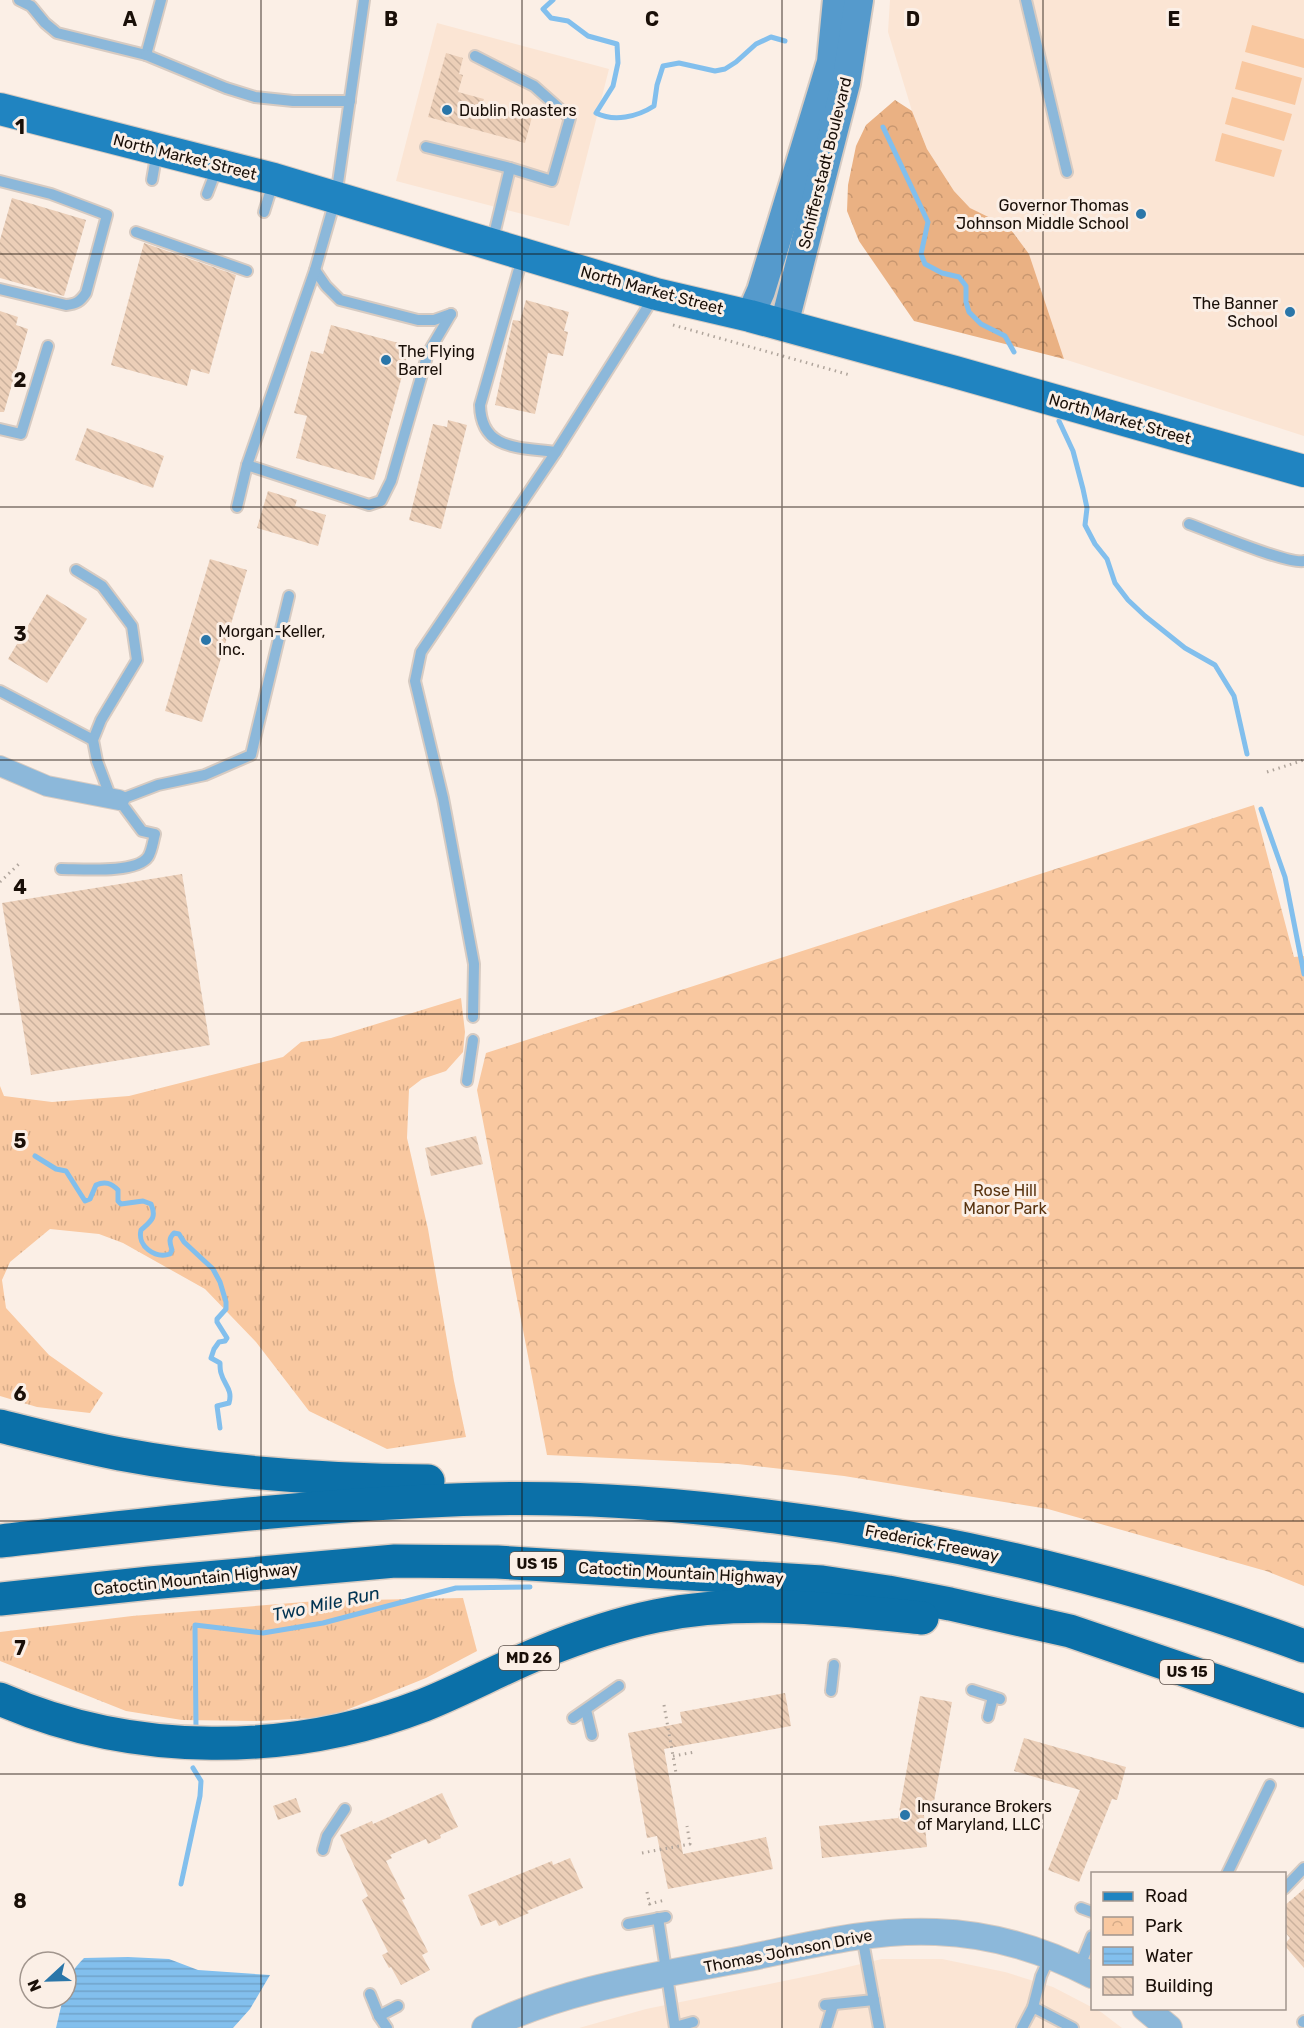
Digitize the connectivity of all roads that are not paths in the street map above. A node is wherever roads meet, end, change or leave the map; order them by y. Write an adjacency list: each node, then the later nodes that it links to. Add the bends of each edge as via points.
1 (19, 0): 7 (lane, via 31,6 57,33)
2 (161, 0): 7 (lane)
3 (364, 0): 9 (lane)
4 (837, 0): 27 (main road, Schifferstadt Boulevard, via 831,62)
5 (859, 0): 28 (main road, Schifferstadt Boulevard, via 846,83)
6 (1026, 0): 14 (lane)
7 (146, 55): 9 (lane, via 255,98)
8 (475, 56): 13 (lane, via 534,86 570,118 552,181)
9 (350, 101): 18 (lane)
10 (0, 109): 12 (main road, North Market Street)
11 (426, 147): 13 (lane)
12 (158, 150): 15 (main road, North Market Street, via 213,179); 16 (lane)
13 (510, 168): 21 (lane)
14 (1067, 172)
15 (274, 179): 18 (main road, North Market Street); 19 (lane)
16 (152, 180)
17 (0, 181): 25 (lane, via 107,214 81,301 66,305)
18 (336, 197): 21 (main road, North Market Street); 23 (lane)
19 (264, 212)
20 (136, 232): 24 (lane)
21 (492, 243): 22 (main road, North Market Street)
22 (523, 253): 26 (main road, North Market Street); 31 (lane, via 480,405 480,417 494,439)
23 (315, 270): 32 (lane); 32 (lane, via 340,300 418,320 451,314 428,353 391,481 381,501 369,506)
24 (247, 271)
25 (0, 289)
26 (656, 294): 27 (main road, North Market Street); 31 (lane)
27 (750, 316): 28 (main road, North Market Street)
28 (784, 325): 33 (main road, North Market Street)
29 (48, 346): 30 (lane, via 21,434)
30 (0, 429)
31 (556, 452): 44 (lane, via 421,652 416,681 474,964)
32 (246, 465): 34 (lane)
33 (1304, 471)
34 (237, 507)
35 (1188, 524): 36 (lane, via 1282,558)
36 (1304, 561)
37 (76, 570): 40 (lane, via 102,586 132,626 137,660)
38 (290, 596): 42 (lane, via 251,755 205,775 158,784)
39 (0, 691): 40 (lane)
40 (93, 740): 42 (lane, via 97,760)
41 (0, 766): 42 (street, via 48,786)
42 (115, 799): 43 (lane, via 142,831 155,834 148,857 138,864 117,868)
43 (61, 869)
44 (473, 1017)
45 (473, 1041): 46 (lane)
46 (467, 1082)
47 (0, 1426): 48 (highway, via 175,1463 369,1480 462,1481)
48 (548, 1499): 49 (highway, via 485,1498 345,1506); 52 (highway, Frederick Freeway, via 713,1509 924,1540 1133,1589)
49 (0, 1541)
50 (0, 1599): 51 (highway, Catoctin Mountain Highway / US 15, via 395,1561 497,1562 822,1582)
51 (1070, 1631): 57 (highway, MD 26, via 787,1606 699,1610 618,1625 387,1717 324,1733 256,1742 134,1738 54,1720); 59 (highway, US 15)
52 (1304, 1646)
53 (834, 1665): 56 (lane)
54 (619, 1686): 58 (lane)
55 (972, 1690): 60 (lane, via 997,1698)
56 (831, 1691)
57 (0, 1699)
58 (586, 1710): 61 (lane); 62 (lane)
59 (1304, 1711)
60 (988, 1717)
61 (573, 1719)
62 (592, 1735)
63 (1270, 1785): 67 (lane)
64 (345, 1809): 65 (lane, via 327,1836)
65 (323, 1850)
66 (1304, 1868): 68 (lane)
67 (1228, 1872)
68 (1286, 1886)
69 (1082, 1908): 70 (lane)
70 (1091, 1912)
71 (628, 1924): 76 (lane, via 662,1917)
72 (862, 1936): 74 (street, Thomas Johnson Drive, via 912,1931 969,1935); 76 (street, Thomas Johnson Drive); 78 (lane)
73 (1091, 1942): 75 (lane)
74 (1050, 1955): 75 (street, Thomas Johnson Drive); 80 (lane)
75 (1086, 1971)
76 (665, 1974): 83 (lane); 85 (street, Thomas Johnson Drive, via 582,1992)
77 (370, 1995): 81 (lane)
78 (874, 2000): 86 (lane, via 829,2005); 87 (lane)
79 (398, 2006): 81 (lane)
80 (1033, 2007): 88 (lane); 89 (lane)
81 (380, 2016): 84 (lane)
82 (693, 2022): 83 (lane)
83 (675, 2027)
84 (387, 2028)
85 (485, 2028)
86 (826, 2028)
87 (879, 2028)
88 (1023, 2028)
89 (1073, 2028)

